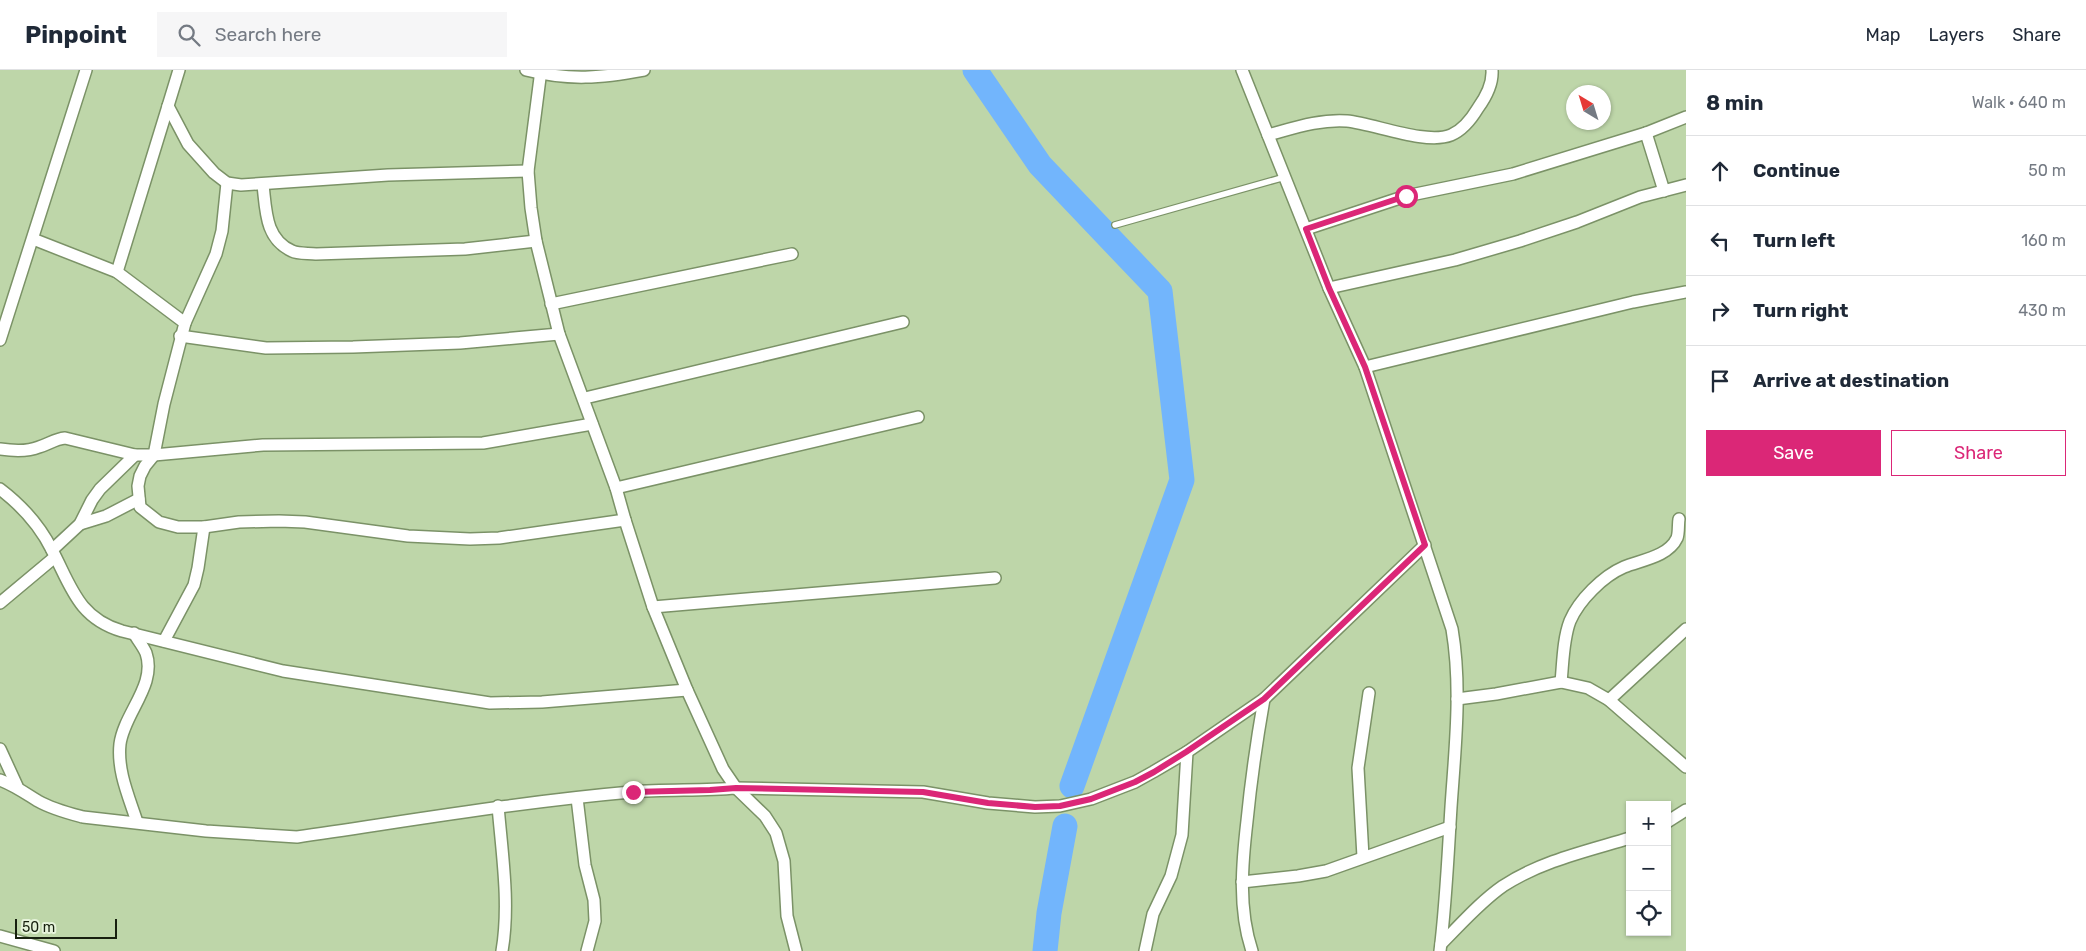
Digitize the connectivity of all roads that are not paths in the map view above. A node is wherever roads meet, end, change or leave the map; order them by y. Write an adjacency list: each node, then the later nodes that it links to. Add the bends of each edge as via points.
1 (86, 70): 20 (street)
2 (179, 70): 8 (street)
3 (526, 70): 7 (street)
4 (644, 70): 7 (street, via 587,79)
5 (1242, 70): 11 (street)
6 (1492, 70): 11 (street, via 1493,79 1484,100 1469,121 1452,135 1431,138 1346,121 1323,121)
7 (541, 72): 12 (street)
8 (168, 106): 14 (street, via 188,144); 23 (street)
9 (1686, 117): 10 (street)
10 (1646, 132): 17 (street); 19 (street, via 1513,174 1406,196)
11 (1268, 135): 13 (street)
12 (528, 171): 15 (street, via 388,175); 21 (street)
13 (1285, 177): 18 (lane); 19 (street)
14 (227, 183): 15 (street); 28 (street, via 216,254)
15 (263, 185): 21 (street, via 267,221 276,241 293,251 316,254 465,249)
16 (1686, 185): 17 (street)
17 (1664, 191): 24 (street, via 1455,260)
18 (1115, 225)
19 (1306, 229): 24 (street)
20 (33, 239): 23 (street); 31 (street)
21 (536, 241): 26 (street)
22 (792, 254): 26 (street)
23 (117, 272): 28 (street)
24 (1329, 288): 32 (street)
25 (1686, 292): 32 (street)
26 (551, 304): 29 (street)
27 (903, 322): 33 (street)
28 (185, 323): 30 (street)
29 (559, 334): 30 (street, via 460,343 266,348); 33 (street)
30 (180, 336): 38 (street)
31 (0, 340)
32 (1365, 367): 46 (street)
33 (585, 398): 35 (street)
34 (918, 417): 40 (street)
35 (592, 424): 38 (street, via 482,443 263,445); 40 (street)
36 (0, 449): 37 (street, via 25,450 65,438)
37 (135, 455): 38 (street); 44 (street, via 100,489)
38 (154, 455): 41 (street, via 140,476)
39 (0, 488): 47 (street, via 40,530)
40 (616, 488): 43 (street)
41 (139, 499): 44 (street, via 106,516); 45 (street, via 140,507 159,522 178,527)
42 (1679, 519): 54 (street, via 1677,538 1667,549 1609,576 1579,606 1570,622)
43 (625, 520): 45 (street, via 499,538 408,536 279,521); 50 (street)
44 (80, 524): 47 (street)
45 (204, 527): 53 (street, via 194,585)
46 (1425, 545): 57 (street); 58 (street, via 1452,629)
47 (54, 553): 49 (street); 52 (street, via 69,587 88,612 110,627)
48 (994, 578): 50 (street)
49 (0, 602)
50 (653, 607): 55 (street)
51 (1686, 629): 59 (street)
52 (134, 633): 53 (street); 70 (street, via 146,653 148,668 145,686 121,741 119,764)
53 (164, 641): 55 (street, via 283,671 490,703)
54 (1561, 682): 58 (street); 59 (street, via 1588,688)
55 (687, 690): 65 (street, via 723,768)
56 (1369, 693): 73 (street, via 1358,768)
57 (1264, 699): 61 (street); 74 (street, via 1250,794)
58 (1457, 699): 71 (street)
59 (1610, 700): 62 (street)
60 (0, 749): 64 (street)
61 (1186, 752): 65 (street, via 1135,782 1091,799 1060,806 988,803 923,792); 81 (street, via 1182,835 1170,876 1153,914)
62 (1686, 766)
63 (0, 780): 64 (street)
64 (17, 786): 70 (street, via 39,802 64,812)
65 (736, 788): 66 (street); 80 (street, via 765,816 776,833 784,861 787,916)
66 (577, 798): 67 (street); 79 (street, via 585,865 594,900 595,921)
67 (498, 806): 70 (street, via 296,837); 78 (street, via 506,930)
68 (1686, 810): 69 (street)
69 (1671, 819)
70 (137, 822)
71 (1450, 827): 73 (street); 76 (street)
72 (1626, 839): 76 (street, via 1521,876 1486,899)
73 (1363, 857): 74 (street, via 1326,871)
74 (1242, 882): 82 (street)
75 (0, 936): 77 (street)
76 (1440, 948)
77 (54, 951)
78 (502, 951)
79 (586, 951)
80 (796, 951)
81 (1145, 951)
82 (1252, 951)

